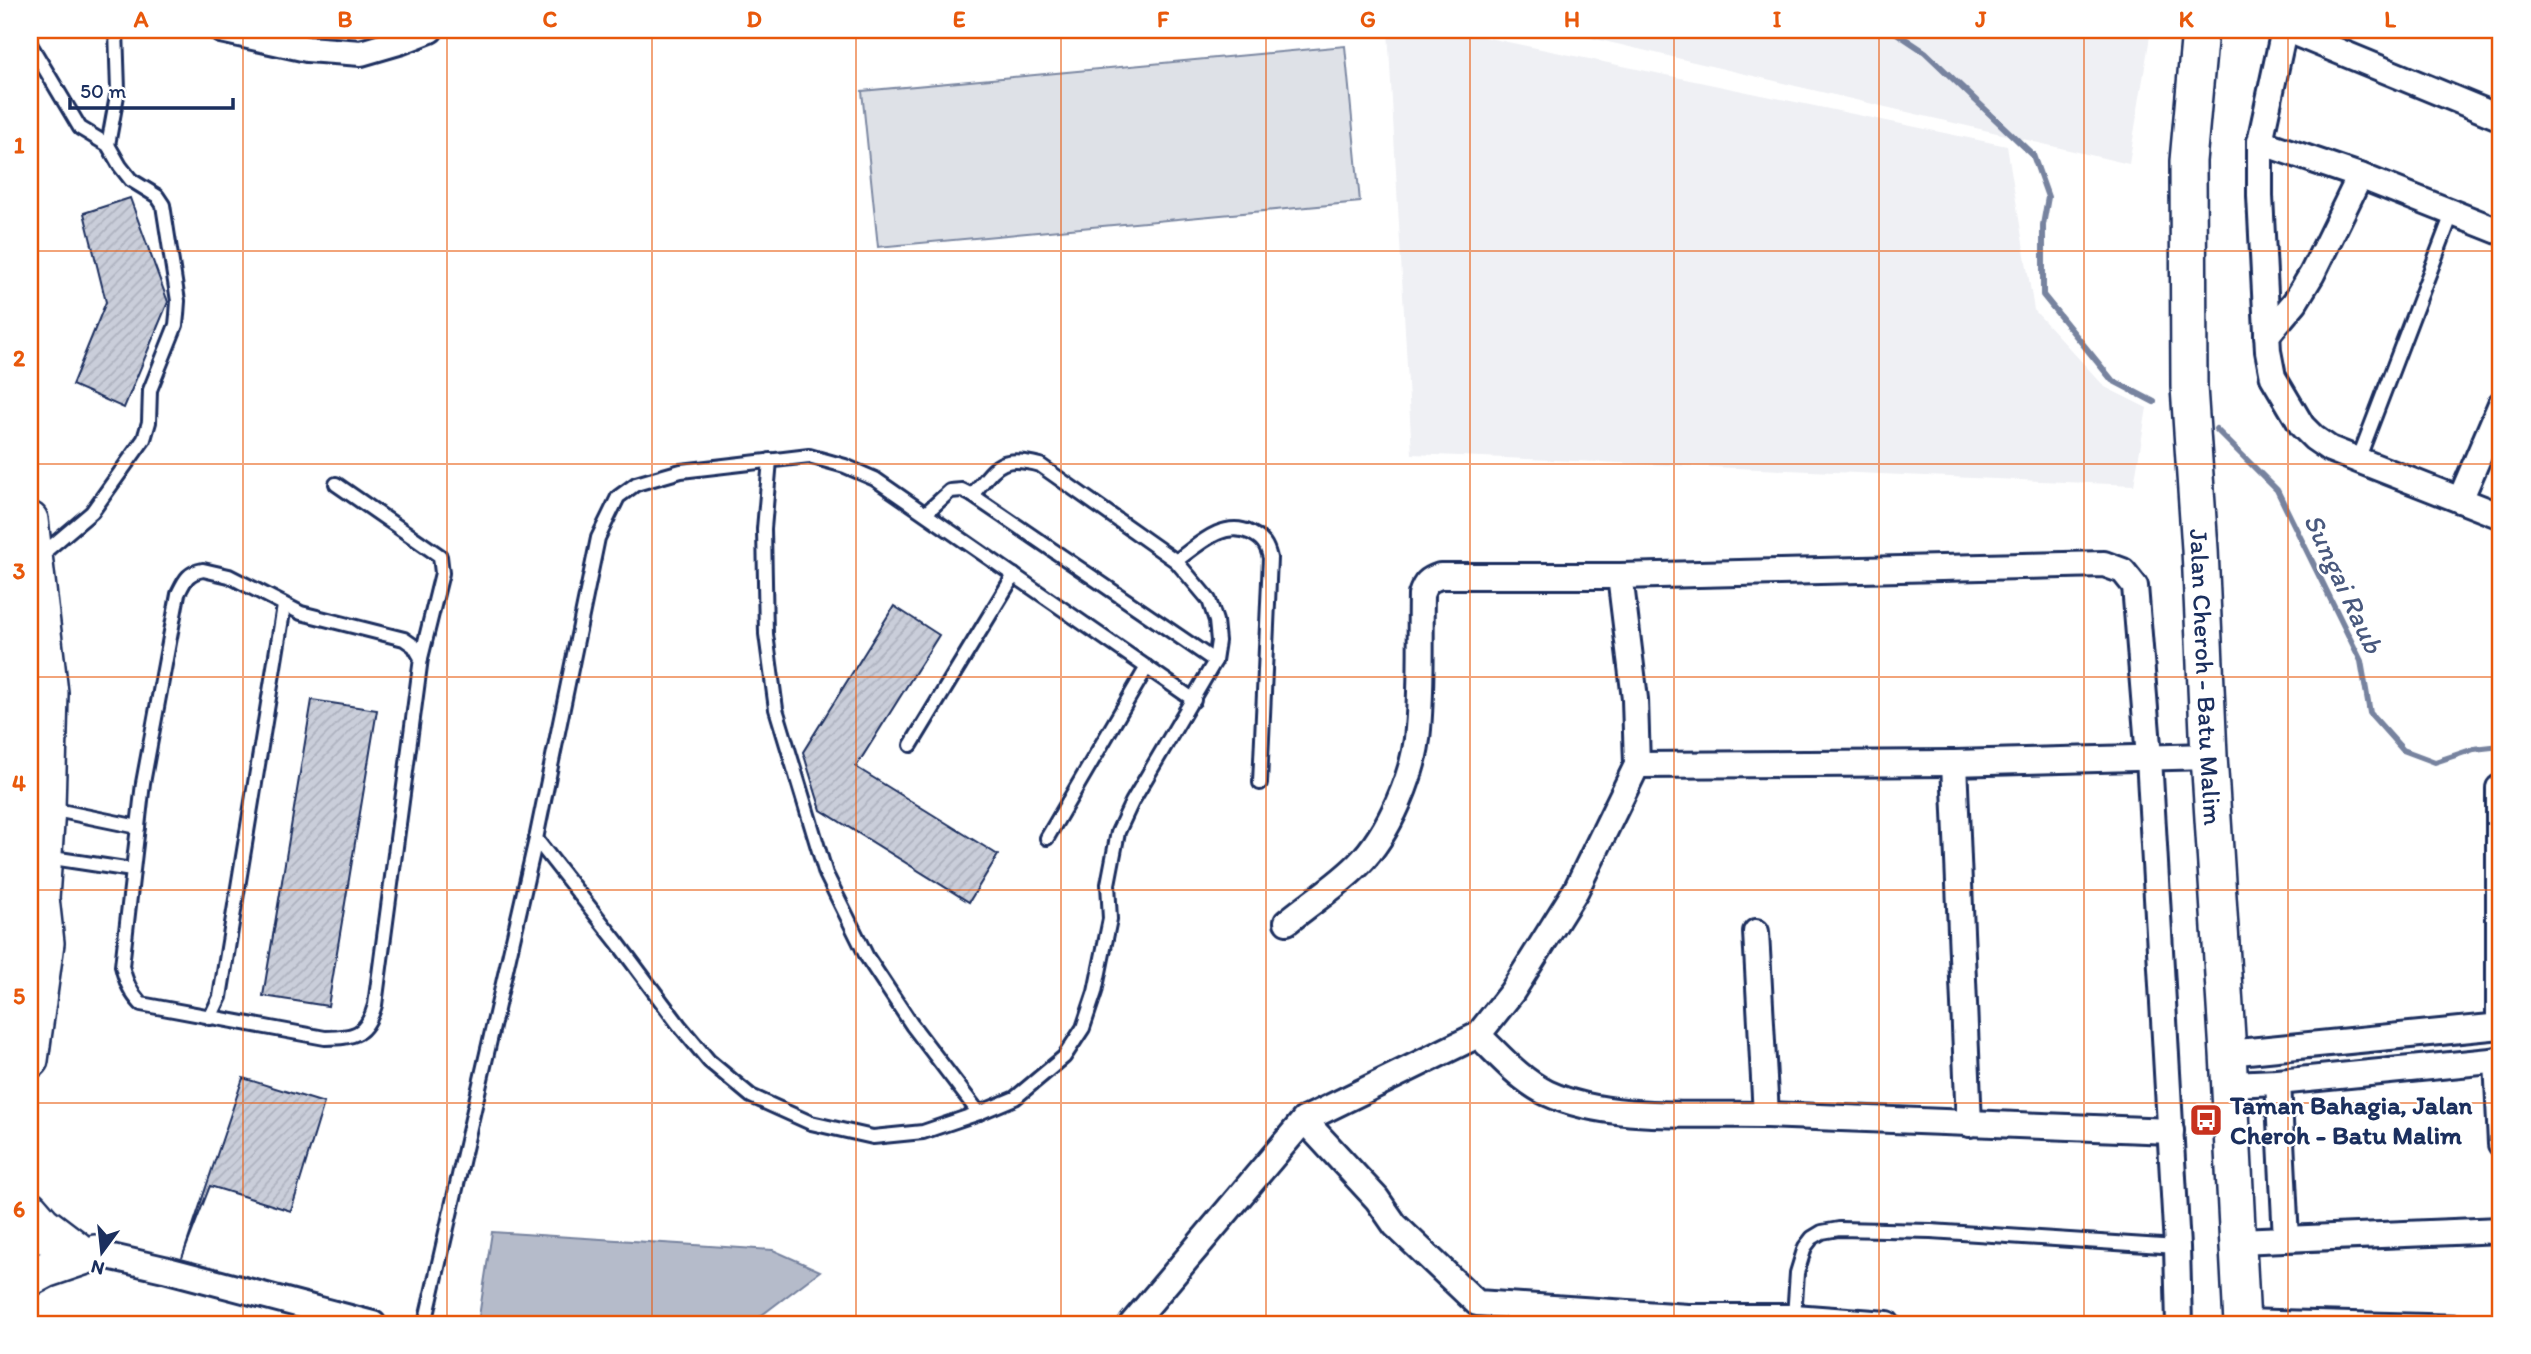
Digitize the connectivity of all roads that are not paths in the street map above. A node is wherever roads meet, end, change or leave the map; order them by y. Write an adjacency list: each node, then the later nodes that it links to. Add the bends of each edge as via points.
1 (116, 30): 11 (lane, via 118,90)
2 (221, 30): 8 (street, via 307,49)
3 (380, 30): 8 (street)
4 (430, 30): 8 (street)
5 (2200, 30): 35 (main road, Jalan Cheroh - Batu Malim, via 2188,161 2189,387)
6 (2285, 30): 9 (street); 10 (street)
7 (30, 44): 11 (lane, via 80,128)
8 (361, 53)
9 (2501, 118)
10 (2260, 142): 12 (street); 15 (street)
11 (108, 145): 25 (lane, via 131,180 163,205 177,301 176,325 150,390 144,439 92,512)
12 (2360, 176): 13 (street); 15 (street, via 2312,274)
13 (2452, 214): 14 (street); 18 (lane)
14 (2501, 232)
15 (2267, 335): 18 (street, via 2273,377 2302,426 2330,449)
16 (2501, 404): 21 (street)
17 (770, 460): 22 (lane, via 809,456 845,466 875,479); 44 (lane, via 681,471 636,484 618,497 598,538); 57 (lane, via 764,529 766,634 776,709 826,874 867,957)
18 (2358, 460): 21 (street)
19 (336, 484): 30 (lane, via 440,556 442,573)
20 (972, 495): 22 (lane, via 950,491); 26 (lane, via 1006,461 1040,465); 31 (lane)
21 (2460, 500): 23 (street)
22 (926, 513): 27 (lane)
23 (2501, 516)
24 (30, 520): 25 (main road)
25 (34, 560): 41 (main road, via 50,693)
26 (1176, 561): 31 (lane, via 1209,600 1218,641); 39 (lane, via 1212,535 1231,528 1245,530 1267,545)
27 (1014, 575): 32 (lane); 34 (lane)
28 (1620, 576): 36 (street, via 2104,564 2123,571 2135,586); 38 (street, via 1635,699); 48 (street, via 1440,576 1425,584 1418,732 1400,797 1359,865)
29 (284, 606): 30 (lane, via 404,639); 42 (lane, via 229,576 203,570 186,577 178,594); 50 (lane, via 220,997)
30 (421, 658): 50 (lane, via 370,1021 351,1037 325,1038)
31 (1215, 661): 33 (lane)
32 (1147, 667): 33 (lane); 43 (lane)
33 (1194, 700): 57 (lane, via 1118,832 1108,884 1110,919 1083,1028 1064,1057 1015,1098)
34 (911, 745)
35 (2209, 756): 36 (street); 55 (main road, Jalan Cheroh - Batu Malim)
36 (2149, 758): 37 (street); 61 (street)
37 (1954, 763): 38 (street); 60 (street)
38 (1637, 765): 52 (street, via 1576,890)
39 (1260, 783)
40 (2499, 788): 51 (street)
41 (47, 808): 42 (lane); 45 (main road)
42 (138, 827): 46 (lane)
43 (1047, 838)
44 (536, 839): 57 (lane, via 709,1061 751,1096 811,1123 873,1137 923,1132); 79 (lane)
45 (44, 856): 46 (lane); 47 (main road)
46 (132, 870): 50 (lane, via 122,966 130,992 141,1004)
47 (35, 909): 53 (main road, via 46,943)
48 (1287, 922)
49 (1756, 932): 58 (street)
50 (210, 1018)
51 (2500, 1026): 55 (street)
52 (1478, 1035): 58 (street, via 1547,1093 1599,1108 1630,1113); 59 (street)
53 (30, 1060)
54 (2499, 1060): 56 (street); 62 (street)
55 (2229, 1068): 56 (street); 67 (main road, Jalan Cheroh - Batu Malim)
56 (2278, 1082): 66 (street)
57 (979, 1113)
58 (1766, 1115): 60 (street)
59 (1304, 1120): 72 (street); 80 (street)
60 (1969, 1124): 61 (street)
61 (2171, 1131): 68 (street)
62 (2501, 1144)
63 (30, 1209): 70 (main road, via 43,1224)
64 (2501, 1230): 66 (street)
65 (30, 1238): 70 (street)
66 (2286, 1239): 67 (street)
67 (2239, 1241): 76 (main road, Jalan Cheroh - Batu Malim)
68 (2177, 1247): 74 (lane, via 1931,1231 1822,1232 1812,1238 1800,1259); 82 (street)
69 (30, 1250): 70 (street)
70 (86, 1251): 71 (main road); 78 (street)
71 (30, 1278)
72 (1477, 1314): 73 (street)
73 (1584, 1317): 75 (street)
74 (1794, 1317): 75 (street); 81 (street)
75 (1688, 1320)
76 (2242, 1320): 77 (lane)
77 (2501, 1323)
78 (373, 1324)
79 (425, 1324)
80 (1132, 1324)
81 (1887, 1324)
82 (2179, 1324)

